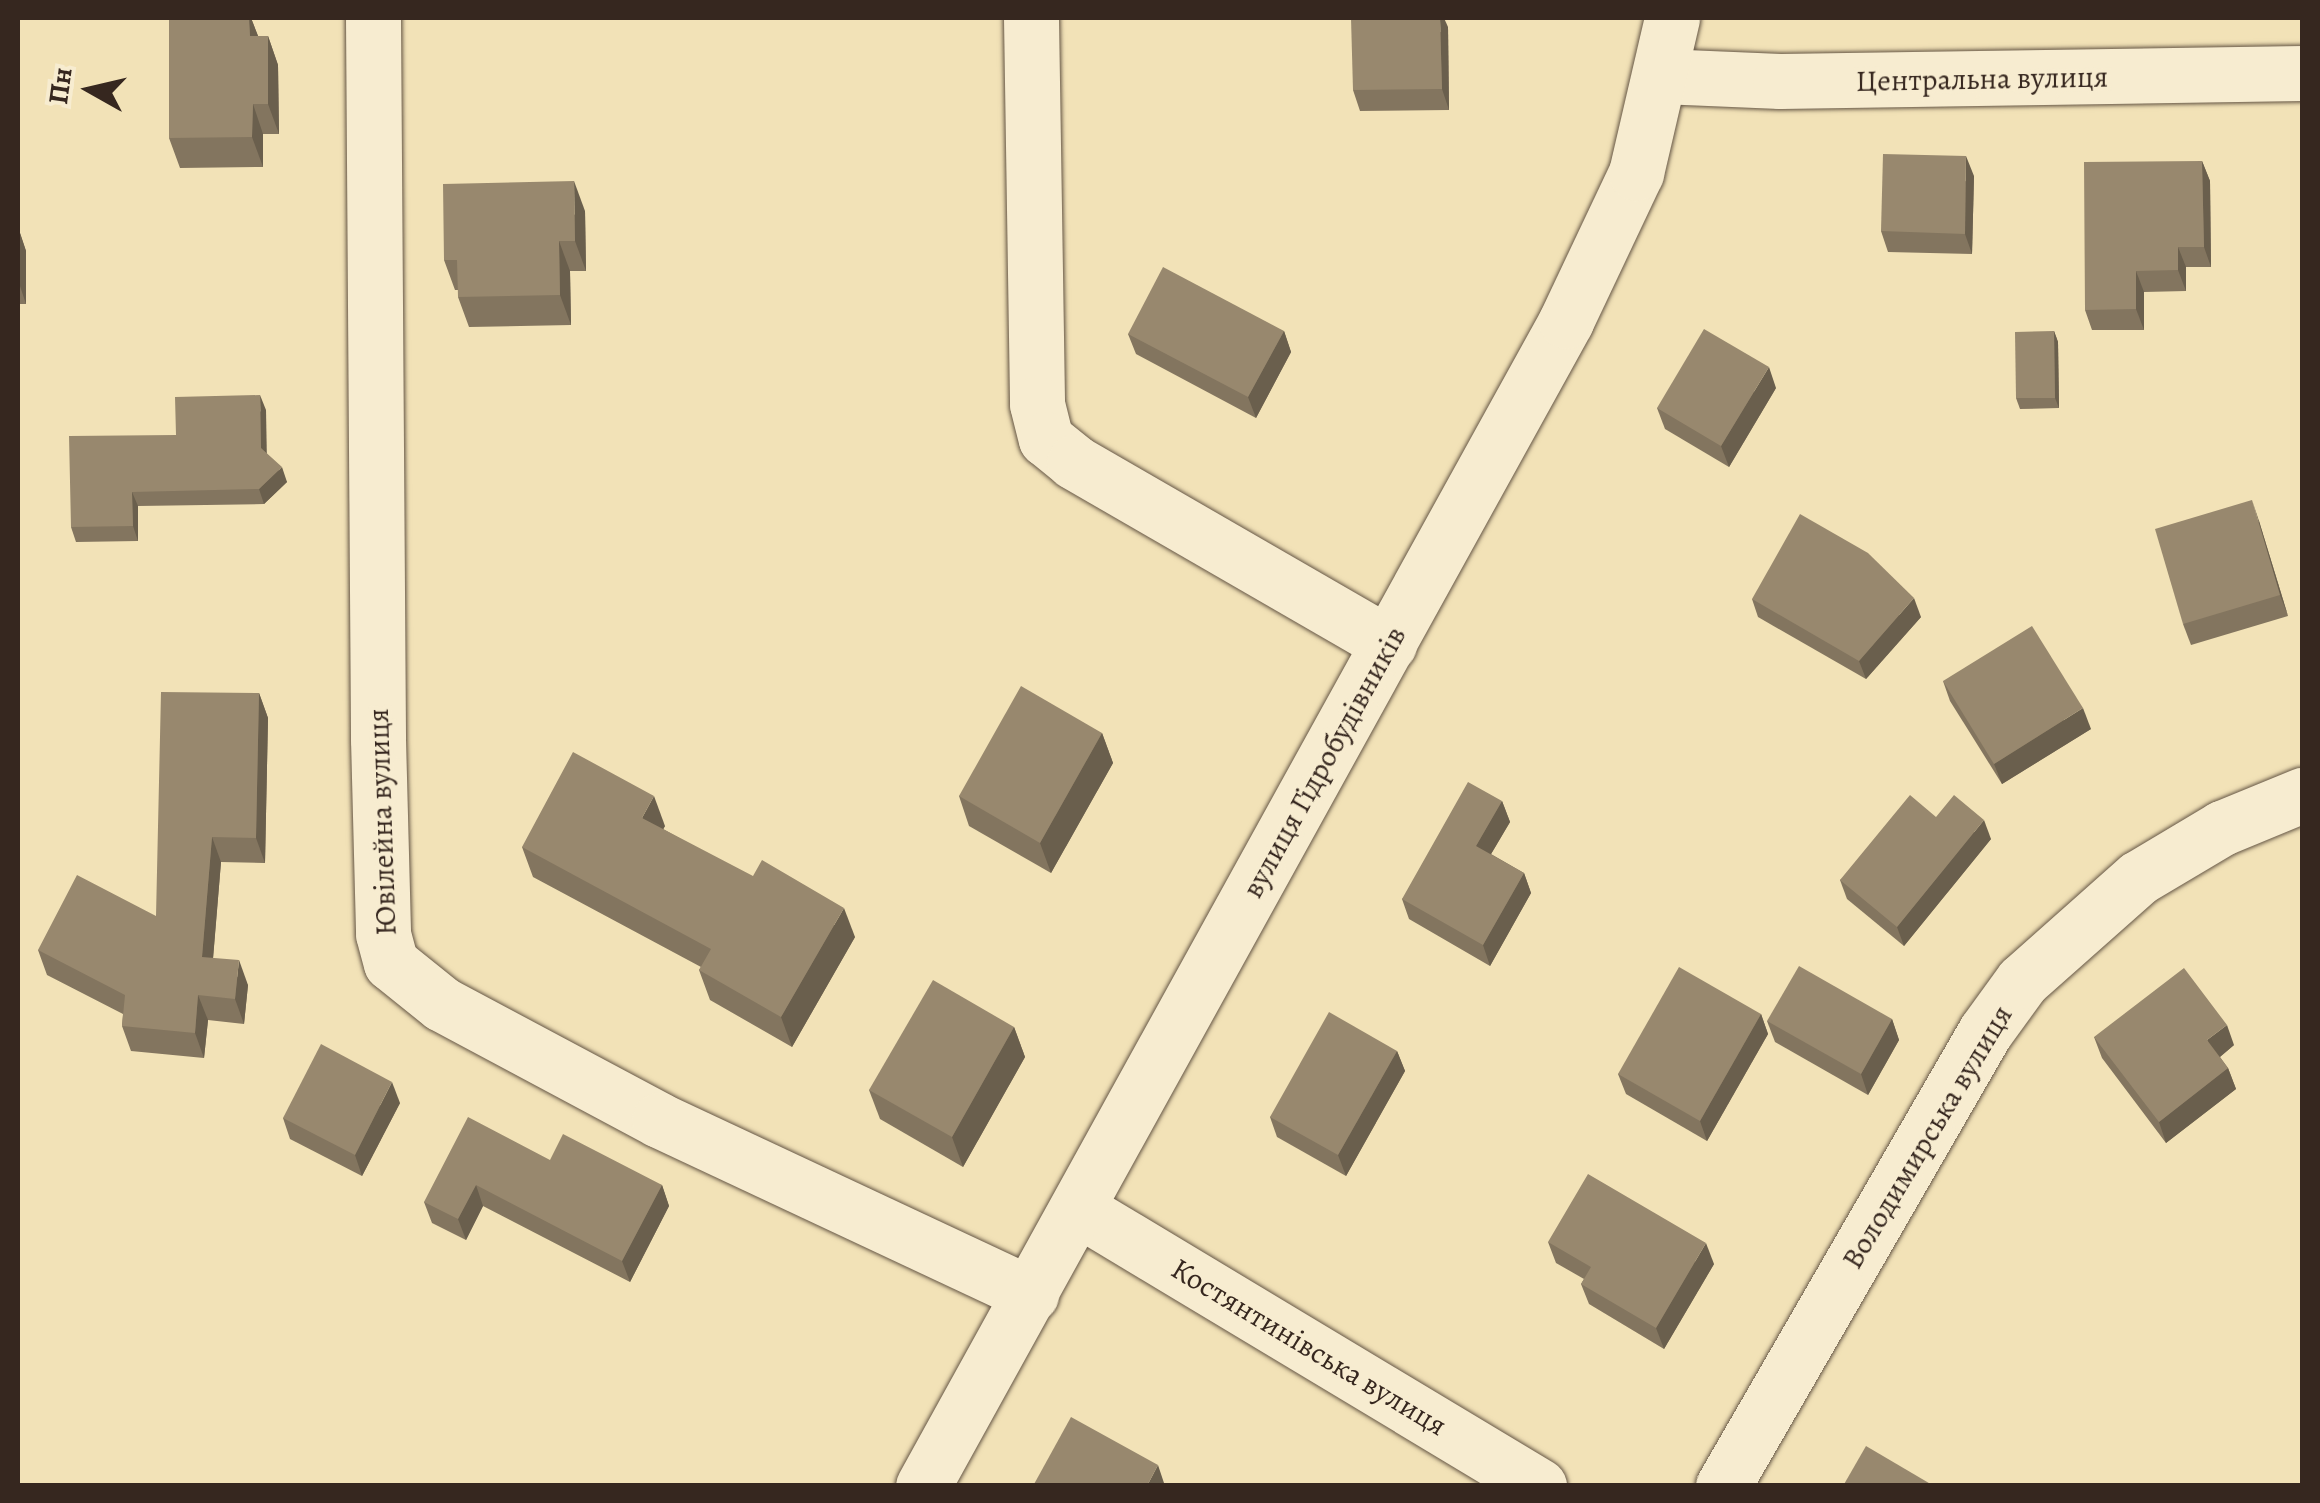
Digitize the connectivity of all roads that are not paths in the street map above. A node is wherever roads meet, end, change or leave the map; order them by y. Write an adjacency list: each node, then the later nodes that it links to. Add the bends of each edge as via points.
1 (373, 18): 9 (street, Ювілейна вулиця, via 378,758 383,934 391,963 442,1004 643,1112)
2 (1031, 18): 6 (street, via 1037,404 1046,439 1074,462)
3 (1672, 18): 5 (street, вулиця Гідробудівників)
4 (2302, 74): 5 (street, Центральна вулиця, via 1780,82)
5 (1662, 76): 6 (street, вулиця Гідробудівників, via 1636,172 1613,225)
6 (1390, 644): 8 (street, вулиця Гідробудівників)
7 (2302, 795): 12 (street, Володимирська вулиця, via 2222,828 2138,878 2022,981 1984,1032)
8 (1078, 1210): 9 (street, вулиця Гідробудівників); 11 (street, Костянтинівська вулиця)
9 (1031, 1294): 10 (street, вулиця Гідробудівників)
10 (924, 1486)
11 (1539, 1486)
12 (1723, 1486)

